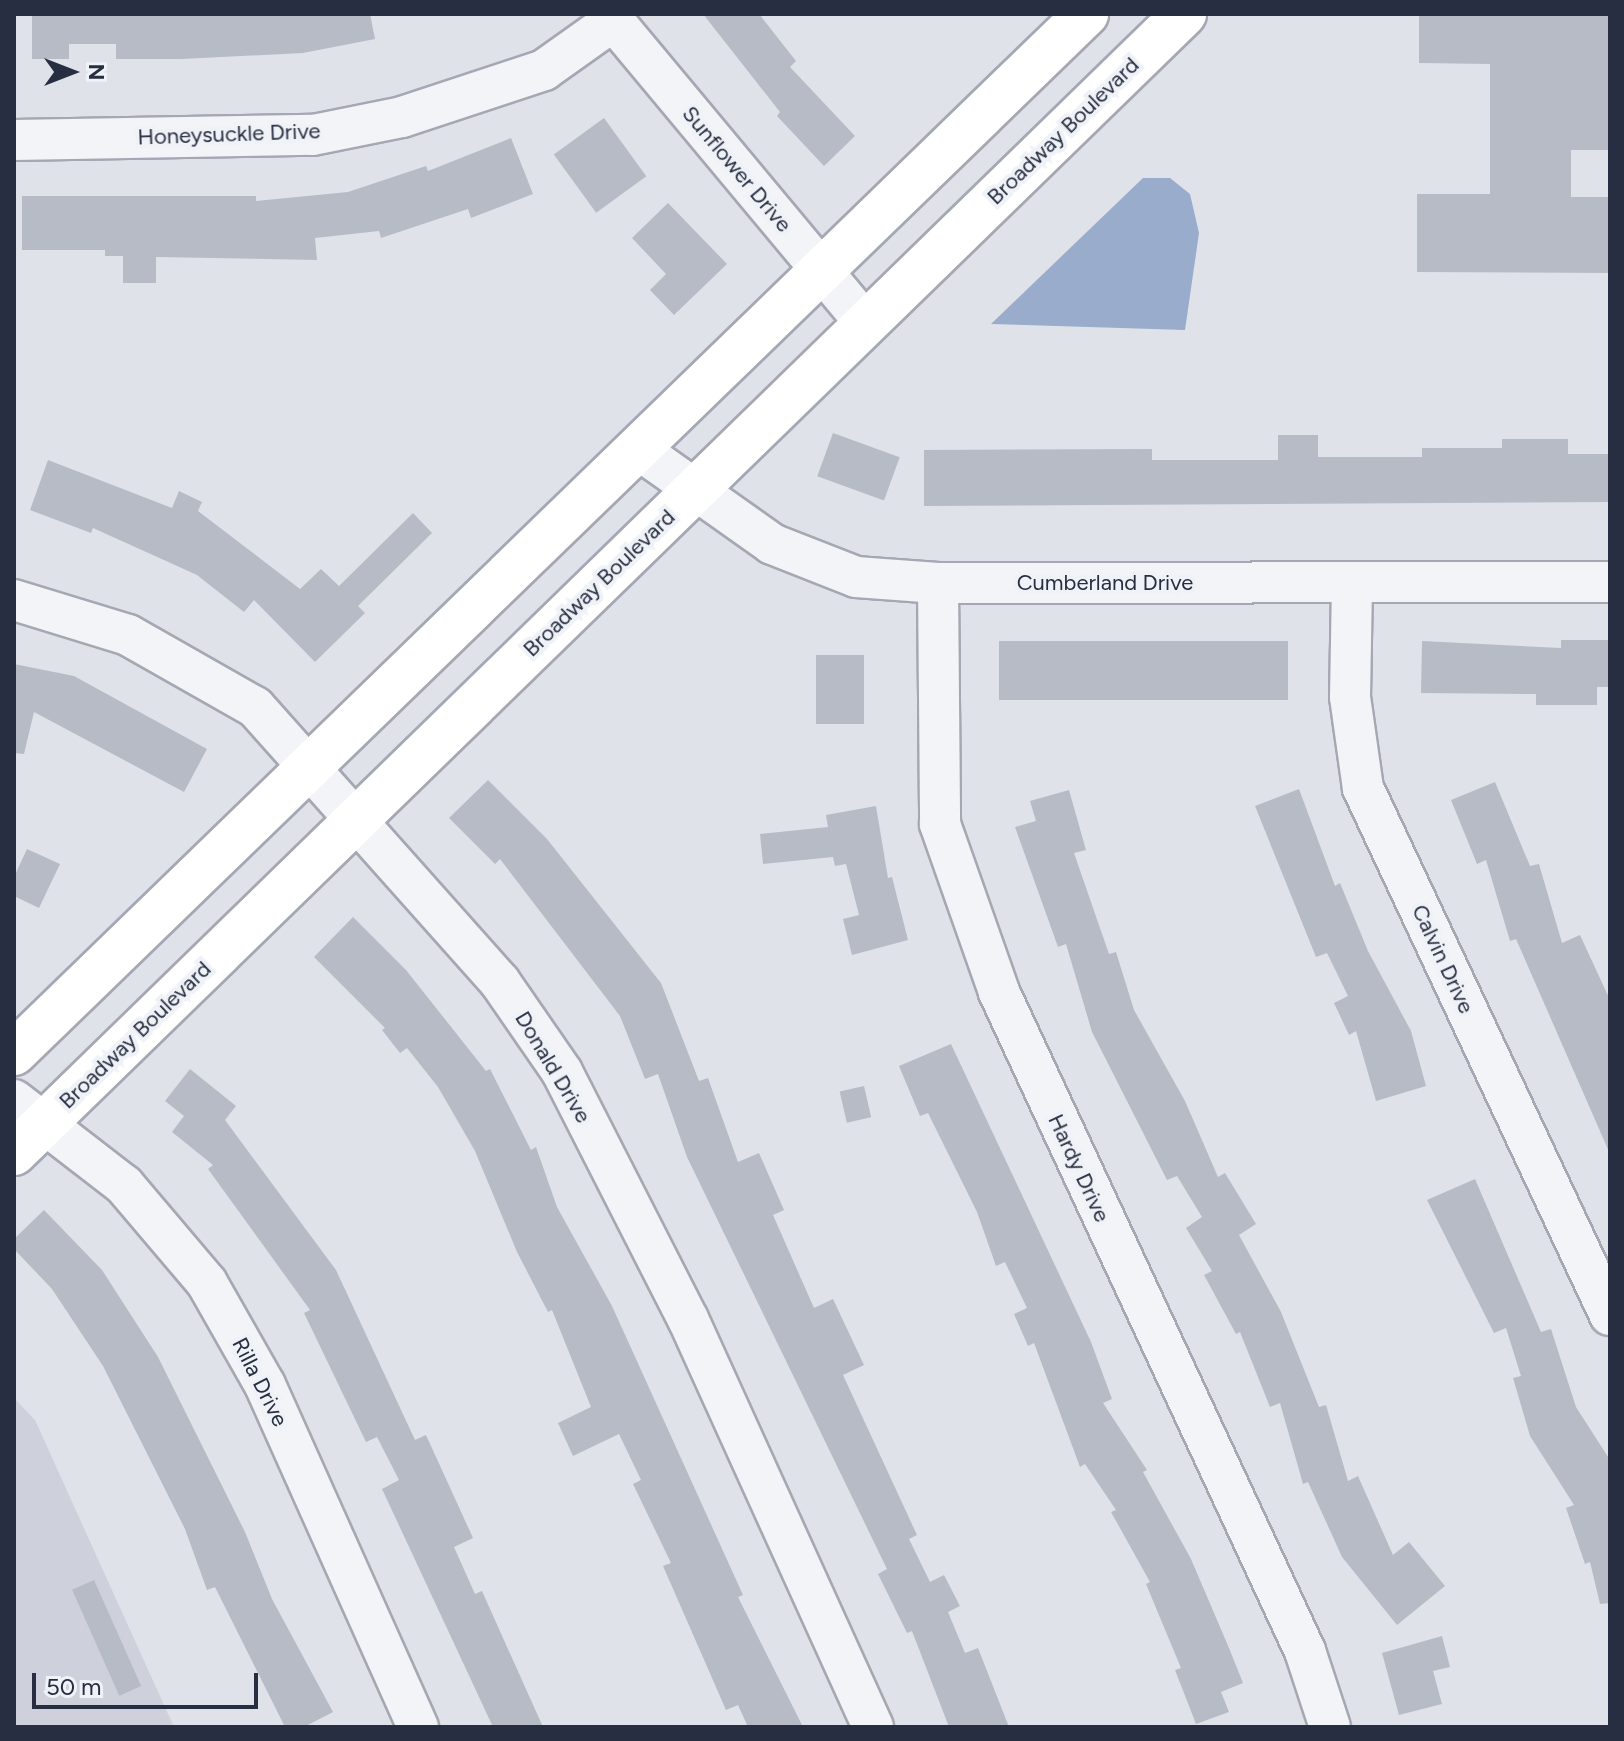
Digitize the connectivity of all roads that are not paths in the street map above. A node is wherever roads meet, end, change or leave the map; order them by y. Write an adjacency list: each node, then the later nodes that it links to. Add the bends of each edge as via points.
1 (1086, 14): 5 (main road)
2 (1183, 15): 6 (main road, Broadway Boulevard)
3 (610, 18): 4 (street, Honeysuckle Drive, via 544,70 402,117 313,135); 5 (street, Sunflower Drive)
4 (14, 140)
5 (823, 269): 6 (street, Sunflower Drive); 7 (main road)
6 (866, 324): 8 (main road, Broadway Boulevard)
7 (638, 449): 8 (street, Cumberland Drive); 13 (main road)
8 (698, 487): 10 (street, Cumberland Drive, via 772,544 856,577); 14 (main road, Broadway Boulevard)
9 (1610, 582): 11 (street, Cumberland Drive)
10 (938, 583): 11 (street, Cumberland Drive); 21 (street, Hardy Drive, via 940,824 999,992 1243,1527 1305,1651)
11 (1352, 584): 18 (street, Calvin Drive, via 1350,697 1363,788)
12 (14, 600): 13 (street, Donald Drive, via 128,635 255,707)
13 (308, 768): 14 (street, Donald Drive); 15 (main road)
14 (354, 822): 16 (main road, Broadway Boulevard); 20 (street, Donald Drive, via 500,982 562,1072 688,1319)
15 (14, 1053)
16 (30, 1111): 17 (main road, Broadway Boulevard); 19 (street, Rilla Drive, via 124,1185 207,1283 265,1385)
17 (14, 1153)
18 (1610, 1315)
19 (418, 1727)
20 (873, 1727)
21 (1330, 1727)

